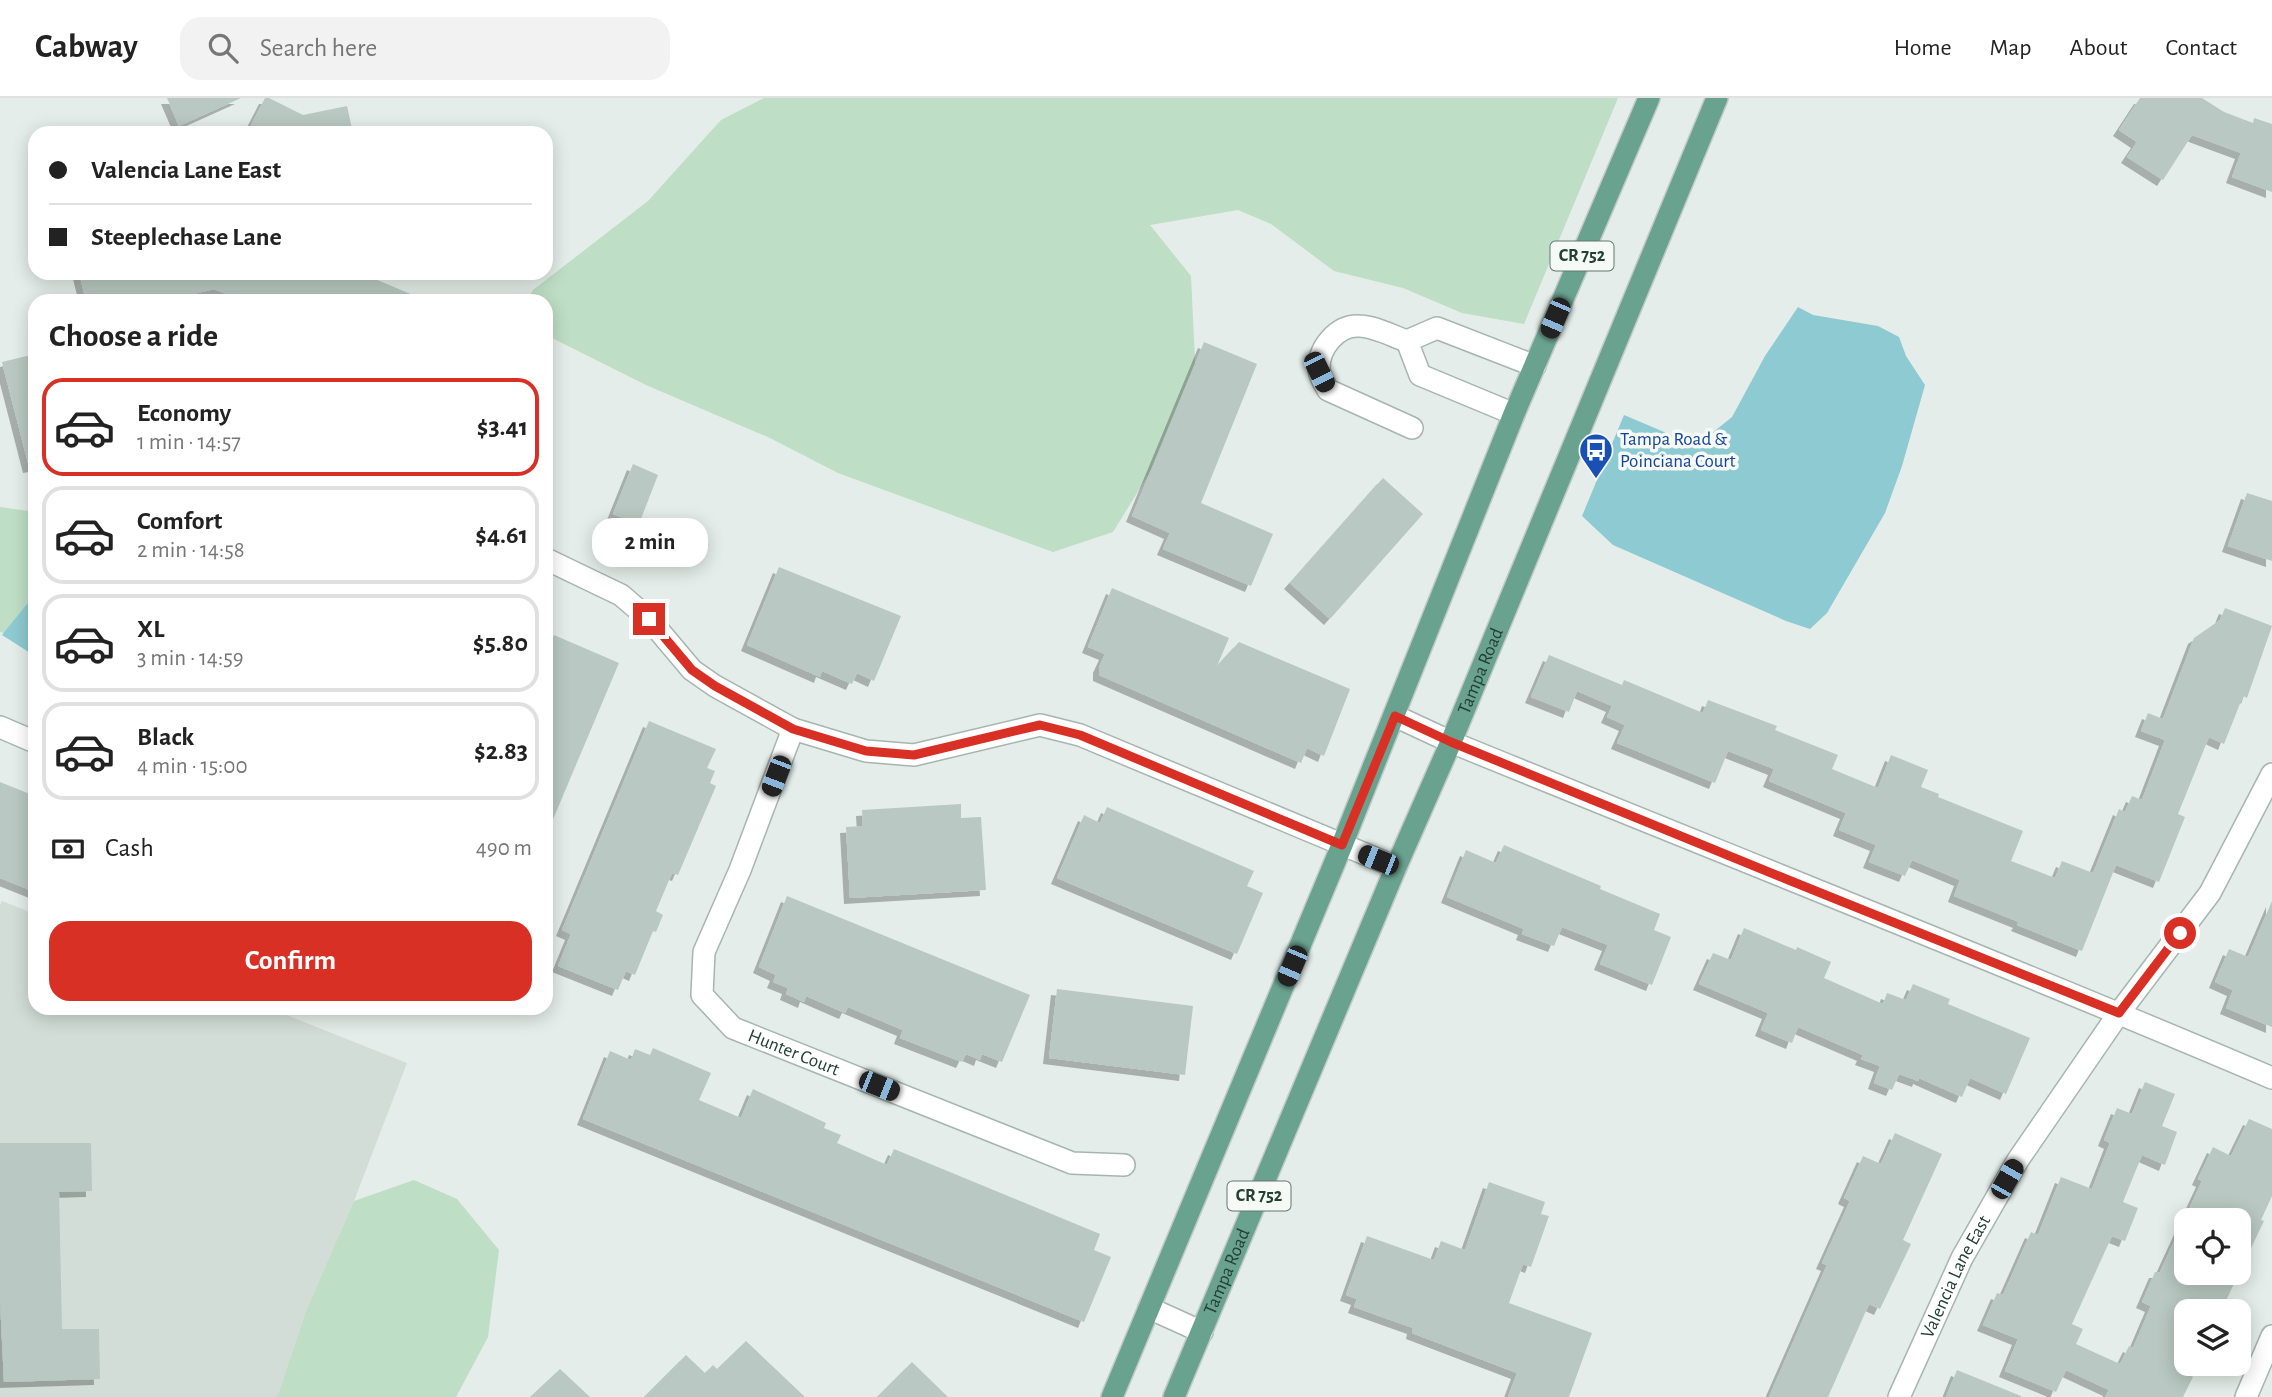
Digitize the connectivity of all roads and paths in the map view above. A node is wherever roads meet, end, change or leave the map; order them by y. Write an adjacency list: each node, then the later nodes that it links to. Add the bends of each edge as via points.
1 (1649, 98): 4 (main road, CR 752)
2 (1717, 98): 12 (main road, Tampa Road / CR 752)
3 (1407, 341): 4 (street, via 1437,328); 5 (street, via 1420,375); 6 (street, via 1362,326 1345,327 1322,353 1319,372 1328,390)
4 (1535, 366): 5 (main road, CR 752)
5 (1514, 414): 8 (main road, CR 752)
6 (1412, 428)
7 (553, 562): 10 (street, via 621,595 649,619 692,670)
8 (1395, 716): 12 (street); 14 (main road, CR 752)
9 (0, 727): 11 (street)
10 (793, 729): 14 (street, via 866,751 914,755 1040,725 1080,735); 18 (street, Hunter Court, via 704,952 702,995 733,1028 1072,1163)
11 (28, 739)
12 (1451, 742): 15 (main road, Tampa Road / CR 752); 16 (street)
13 (2272, 774): 16 (street, Valencia Lane East, via 2210,892)
14 (1342, 845): 15 (street); 19 (main road, CR 752)
15 (1396, 867): 20 (main road, Tampa Road / CR 752)
16 (2119, 1013): 17 (street); 24 (street, Valencia Lane East, via 1999,1192 1962,1258)
17 (2272, 1078)
18 (1124, 1165)
19 (1149, 1308): 20 (street); 22 (main road, CR 752)
20 (1202, 1332): 23 (main road, Tampa Road / CR 752)
21 (2272, 1336): 25 (street)
22 (1112, 1397)
23 (1174, 1397)
24 (1899, 1397)
25 (2246, 1397)

